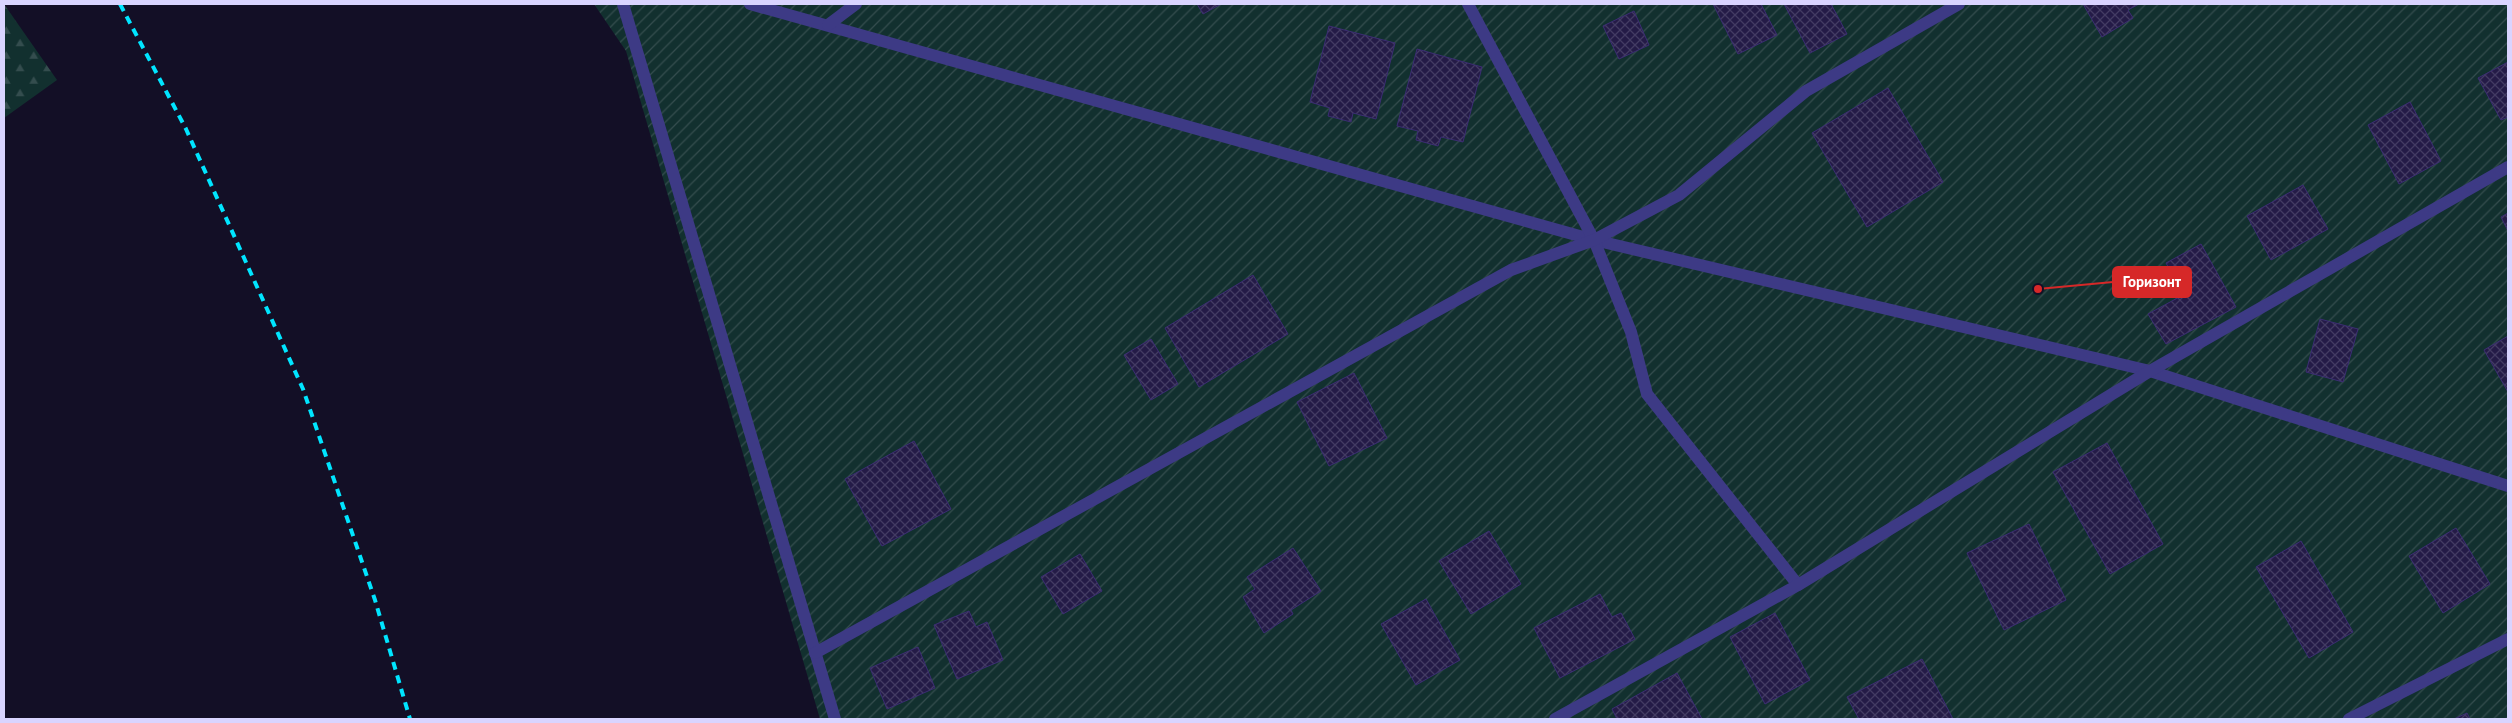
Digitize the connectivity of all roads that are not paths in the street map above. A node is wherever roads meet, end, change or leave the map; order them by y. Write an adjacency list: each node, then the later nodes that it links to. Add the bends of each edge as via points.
1 (623, 4): 13 (lane)
2 (750, 4): 6 (lane)
3 (856, 4): 6 (lane)
4 (1468, 4): 8 (lane)
5 (1959, 4): 8 (lane, via 1806,91 1679,195)
6 (828, 25): 8 (lane)
7 (2508, 167): 9 (lane)
8 (1594, 240): 9 (lane); 11 (lane, via 1631,332 1647,394); 13 (lane, via 1511,270)
9 (2150, 371): 10 (lane); 11 (lane)
10 (2508, 486)
11 (1798, 585): 15 (lane)
12 (2508, 639): 16 (lane)
13 (815, 653): 14 (lane)
14 (835, 719)
15 (1555, 719)
16 (2349, 719)

